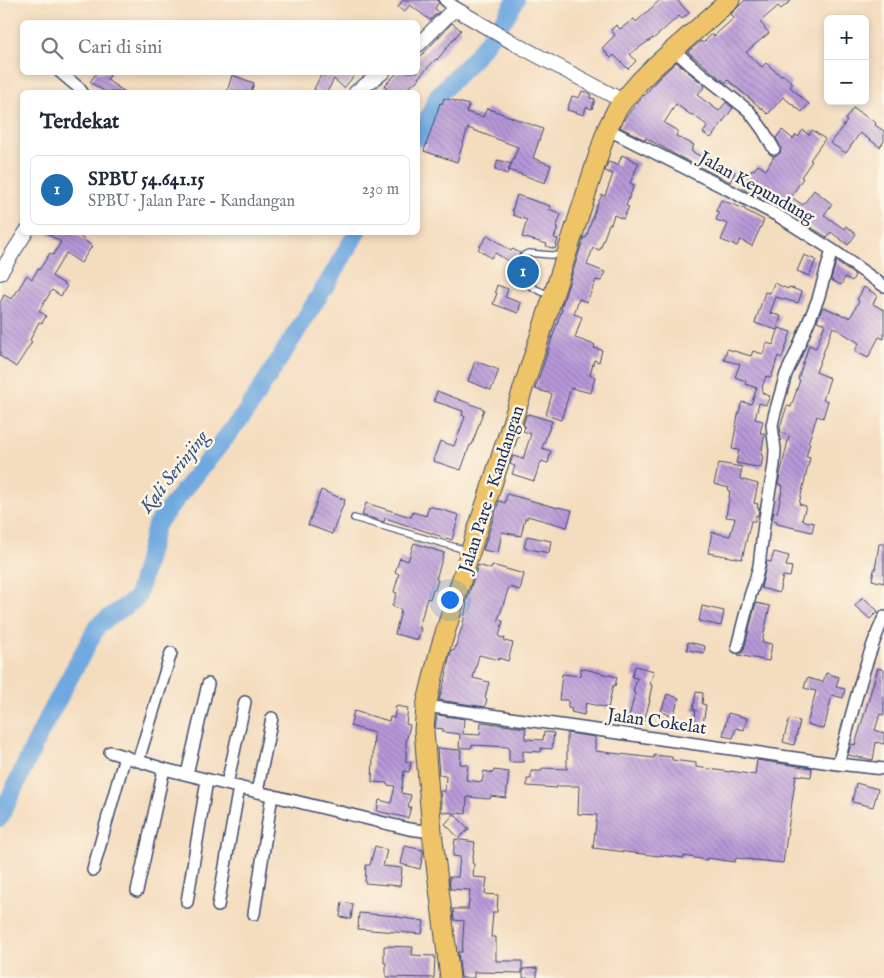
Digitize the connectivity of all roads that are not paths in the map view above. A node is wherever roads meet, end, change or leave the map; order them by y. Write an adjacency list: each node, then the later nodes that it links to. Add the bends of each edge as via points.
1 (445, 0): 3 (street)
2 (730, 0): 5 (main road, Jalan Pare - Kandangan)
3 (462, 12): 4 (street, via 451,12); 10 (street)
4 (420, 43)
5 (674, 50): 10 (main road, Jalan Pare - Kandangan); 12 (street, via 750,111)
6 (64, 75): 8 (street)
7 (380, 75): 9 (street)
8 (80, 90)
9 (359, 90)
10 (622, 101): 11 (main road, Jalan Pare - Kandangan)
11 (606, 129): 14 (street, Jalan Kepundung, via 780,217); 15 (main road, Jalan Pare - Kandangan)
12 (774, 149)
13 (24, 235): 16 (street)
14 (832, 250): 17 (street, Jalan Kepundung); 22 (street, via 818,299 786,374 775,410 772,425 774,465 759,566)
15 (566, 256): 18 (main road, Jalan Pare - Kandangan); 18 (lane, via 528,253 518,266 522,278 533,288)
16 (0, 273)
17 (884, 286)
18 (553, 295): 20 (main road, Jalan Pare - Kandangan)
19 (354, 518): 20 (lane)
20 (471, 552): 26 (main road, Jalan Pare - Kandangan, via 440,649)
21 (884, 617): 31 (street, via 863,674)
22 (737, 647)
23 (172, 653): 30 (street)
24 (208, 684): 34 (street)
25 (245, 702): 36 (street)
26 (426, 706): 31 (street, Jalan Cokelat); 40 (main road, Jalan Pare - Kandangan, via 424,730)
27 (272, 718): 38 (street)
28 (110, 752): 29 (street)
29 (125, 756): 30 (street); 41 (street)
30 (138, 761): 32 (street)
31 (838, 764): 33 (street, Jalan Cokelat)
32 (164, 769): 34 (street); 42 (street)
33 (884, 769)
34 (187, 774): 35 (street)
35 (207, 780): 36 (street); 43 (street)
36 (226, 784): 37 (street)
37 (239, 787): 38 (street); 44 (street)
38 (258, 792): 39 (street)
39 (272, 795): 40 (street); 45 (street)
40 (432, 832): 46 (main road, Jalan Pare - Kandangan)
41 (93, 870)
42 (137, 891)
43 (187, 902)
44 (218, 906)
45 (254, 914)
46 (450, 978)

